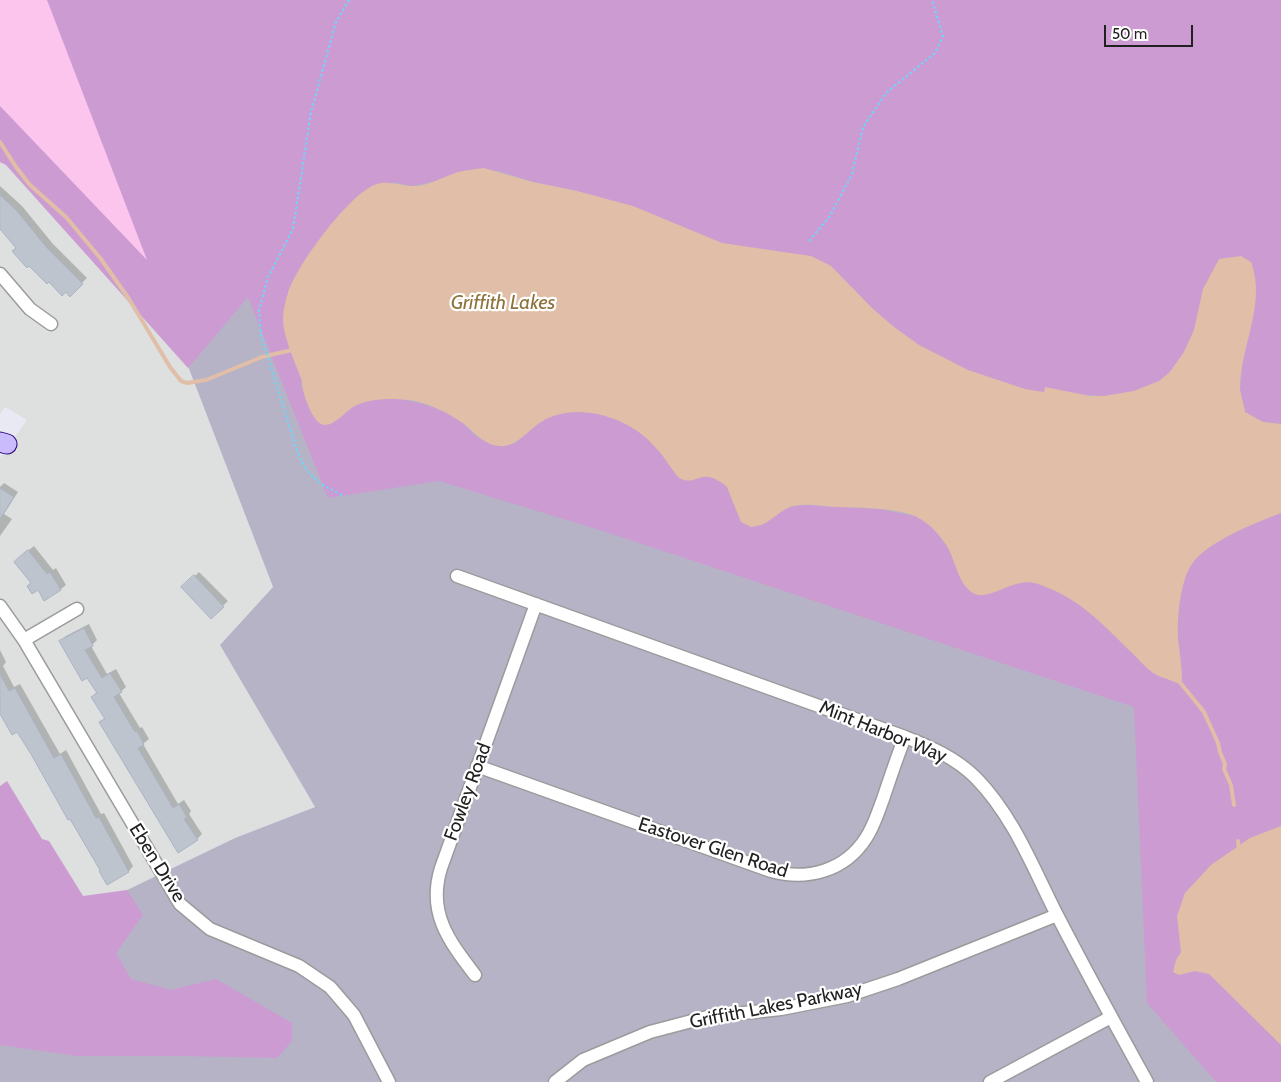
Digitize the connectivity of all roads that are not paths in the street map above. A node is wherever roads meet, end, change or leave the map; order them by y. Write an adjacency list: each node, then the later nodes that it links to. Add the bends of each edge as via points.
1 (0, 274): 2 (street, via 30,309)
2 (51, 324)
3 (457, 576): 4 (street, Mint Harbor Way)
4 (536, 604): 8 (street, Mint Harbor Way); 9 (street, Fowley Road)
5 (0, 606): 7 (street, Eben Drive)
6 (77, 609): 7 (street)
7 (24, 640): 13 (street, Eben Drive, via 180,904 210,929 299,966 330,987 354,1015)
8 (905, 737): 9 (street, Eastover Glen Road, via 865,840 838,865 823,872 802,875 771,871); 10 (street, Mint Harbor Way, via 951,758 984,787 1012,827)
9 (477, 766): 11 (street, Fowley Road, via 438,877 436,896 446,934)
10 (1057, 915): 12 (street, Mint Harbor Way); 14 (street, Griffith Lakes Parkway, via 848,996 781,1009 707,1017 650,1032 583,1060)
11 (475, 975)
12 (1111, 1017): 15 (street); 16 (street, Mint Harbor Way)
13 (383, 1080)
14 (555, 1082)
15 (990, 1082)
16 (1147, 1082)

